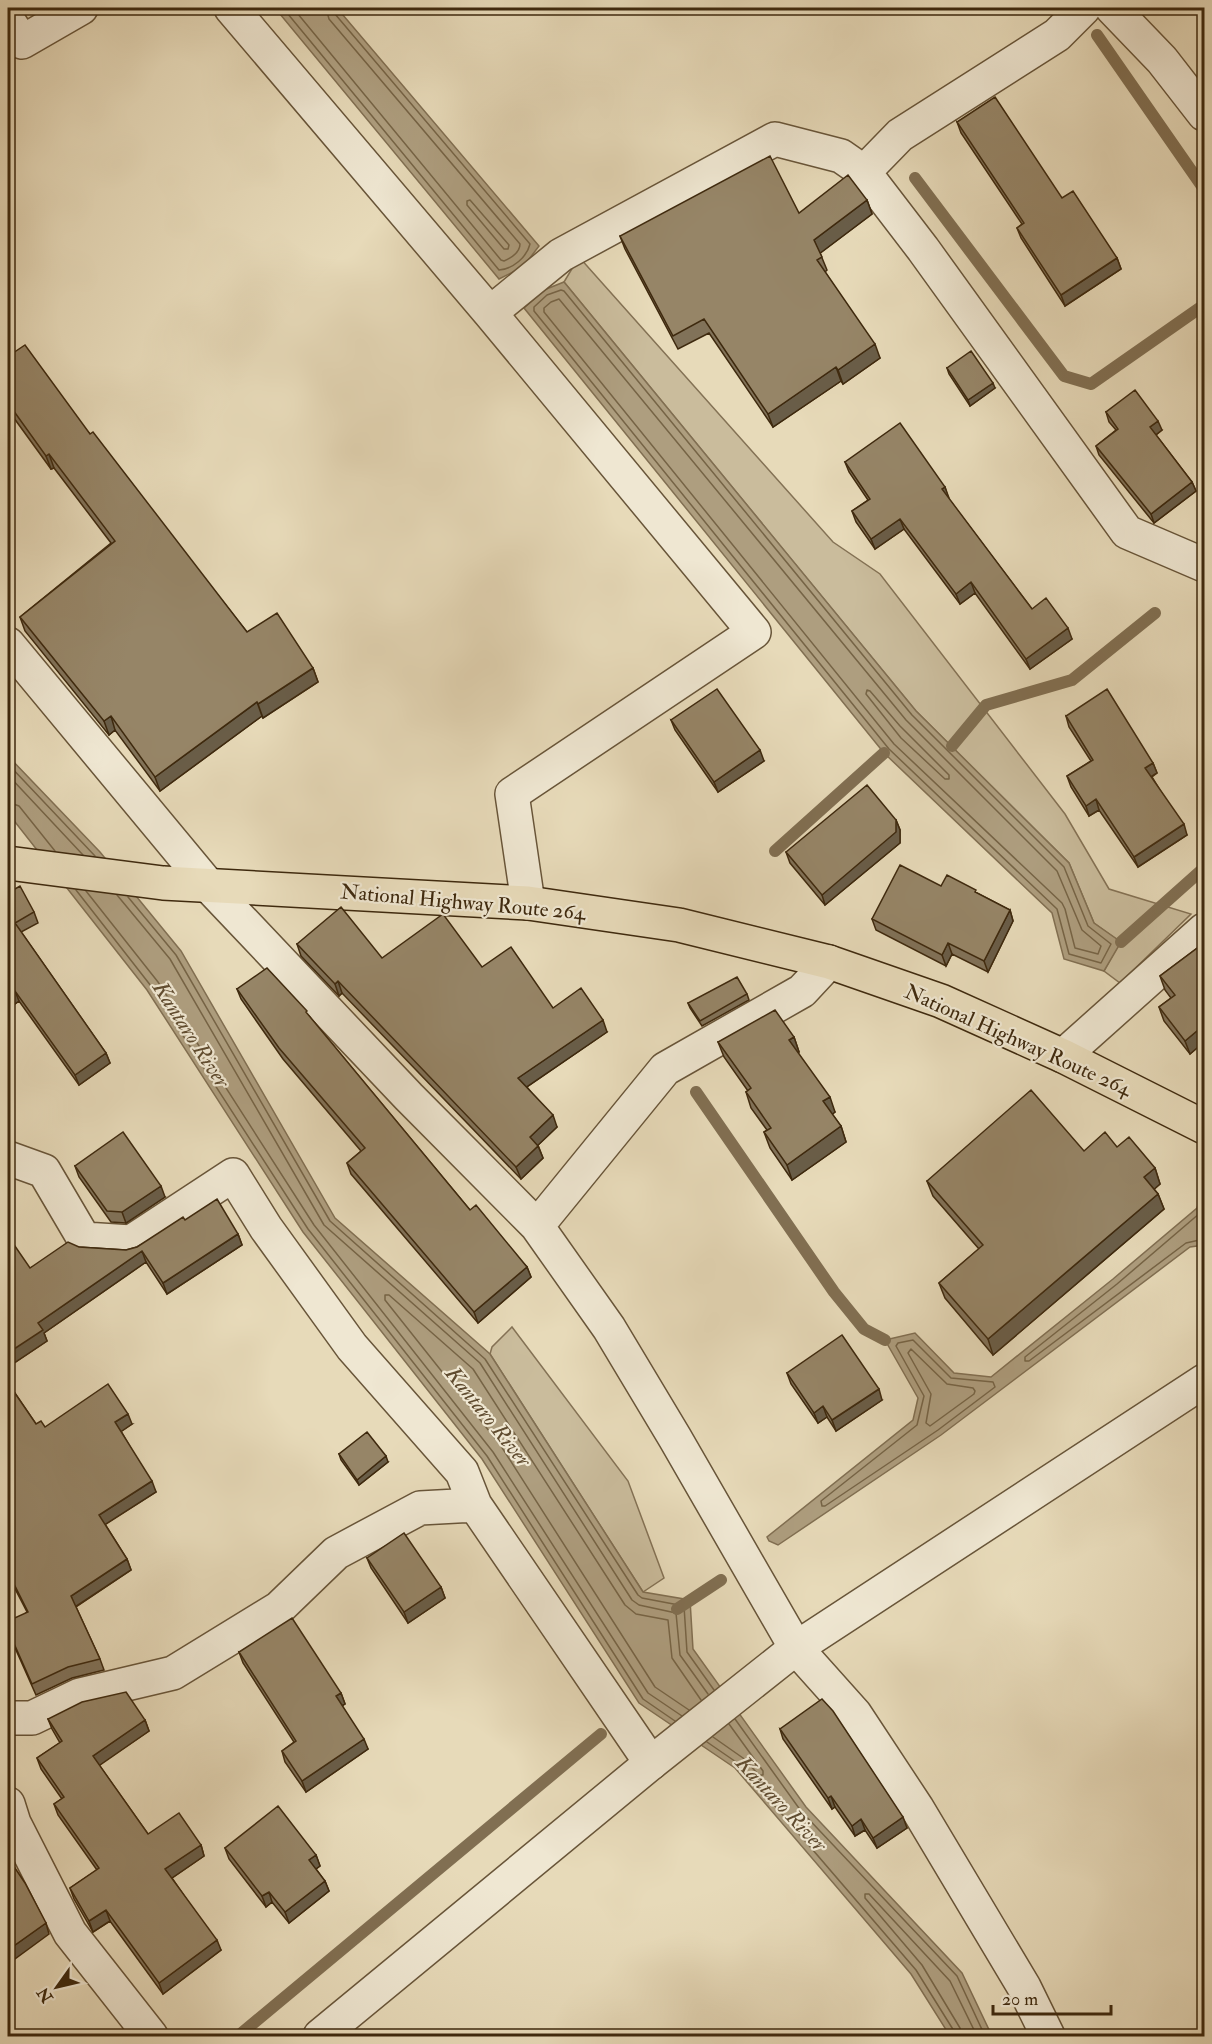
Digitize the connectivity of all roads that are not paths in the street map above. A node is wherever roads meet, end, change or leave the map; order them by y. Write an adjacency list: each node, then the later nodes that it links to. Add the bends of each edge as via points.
1 (81, 8): 5 (street, via 22,42)
2 (231, 8): 8 (street)
3 (1084, 8): 7 (street, via 1057,35 900,135)
4 (1112, 8): 6 (street, via 1162,60)
5 (8, 20)
6 (1204, 114)
7 (864, 172): 8 (street, via 841,156 775,139 561,255); 9 (street, via 1127,532)
8 (490, 313): 13 (street, via 754,632 512,794)
9 (1204, 565)
10 (8, 644): 12 (street)
11 (16, 865): 12 (highway, National Highway Route 264)
12 (208, 885): 13 (highway, National Highway Route 264); 19 (street)
13 (528, 903): 15 (highway, National Highway Route 264, via 679,926)
14 (1204, 930): 16 (street)
15 (829, 962): 16 (highway, National Highway Route 264, via 941,1001); 19 (street, via 802,991 665,1069)
16 (1063, 1056): 17 (highway, National Highway Route 264)
17 (1204, 1127)
18 (8, 1158): 21 (street, via 44,1171 84,1239 131,1242 233,1175 266,1228 352,1347 462,1472)
19 (537, 1226): 22 (street, via 609,1328)
20 (1204, 1381): 22 (street)
21 (475, 1505): 23 (street, via 420,1508 336,1553 279,1608 173,1673 80,1695 32,1719); 24 (street)
22 (796, 1648): 24 (street); 28 (street, via 855,1714 917,1808 1024,1987)
23 (9, 1715)
24 (661, 1756): 27 (street)
25 (8, 1804): 26 (street, via 70,1933)
26 (151, 2037)
27 (320, 2037)
28 (1048, 2037)

